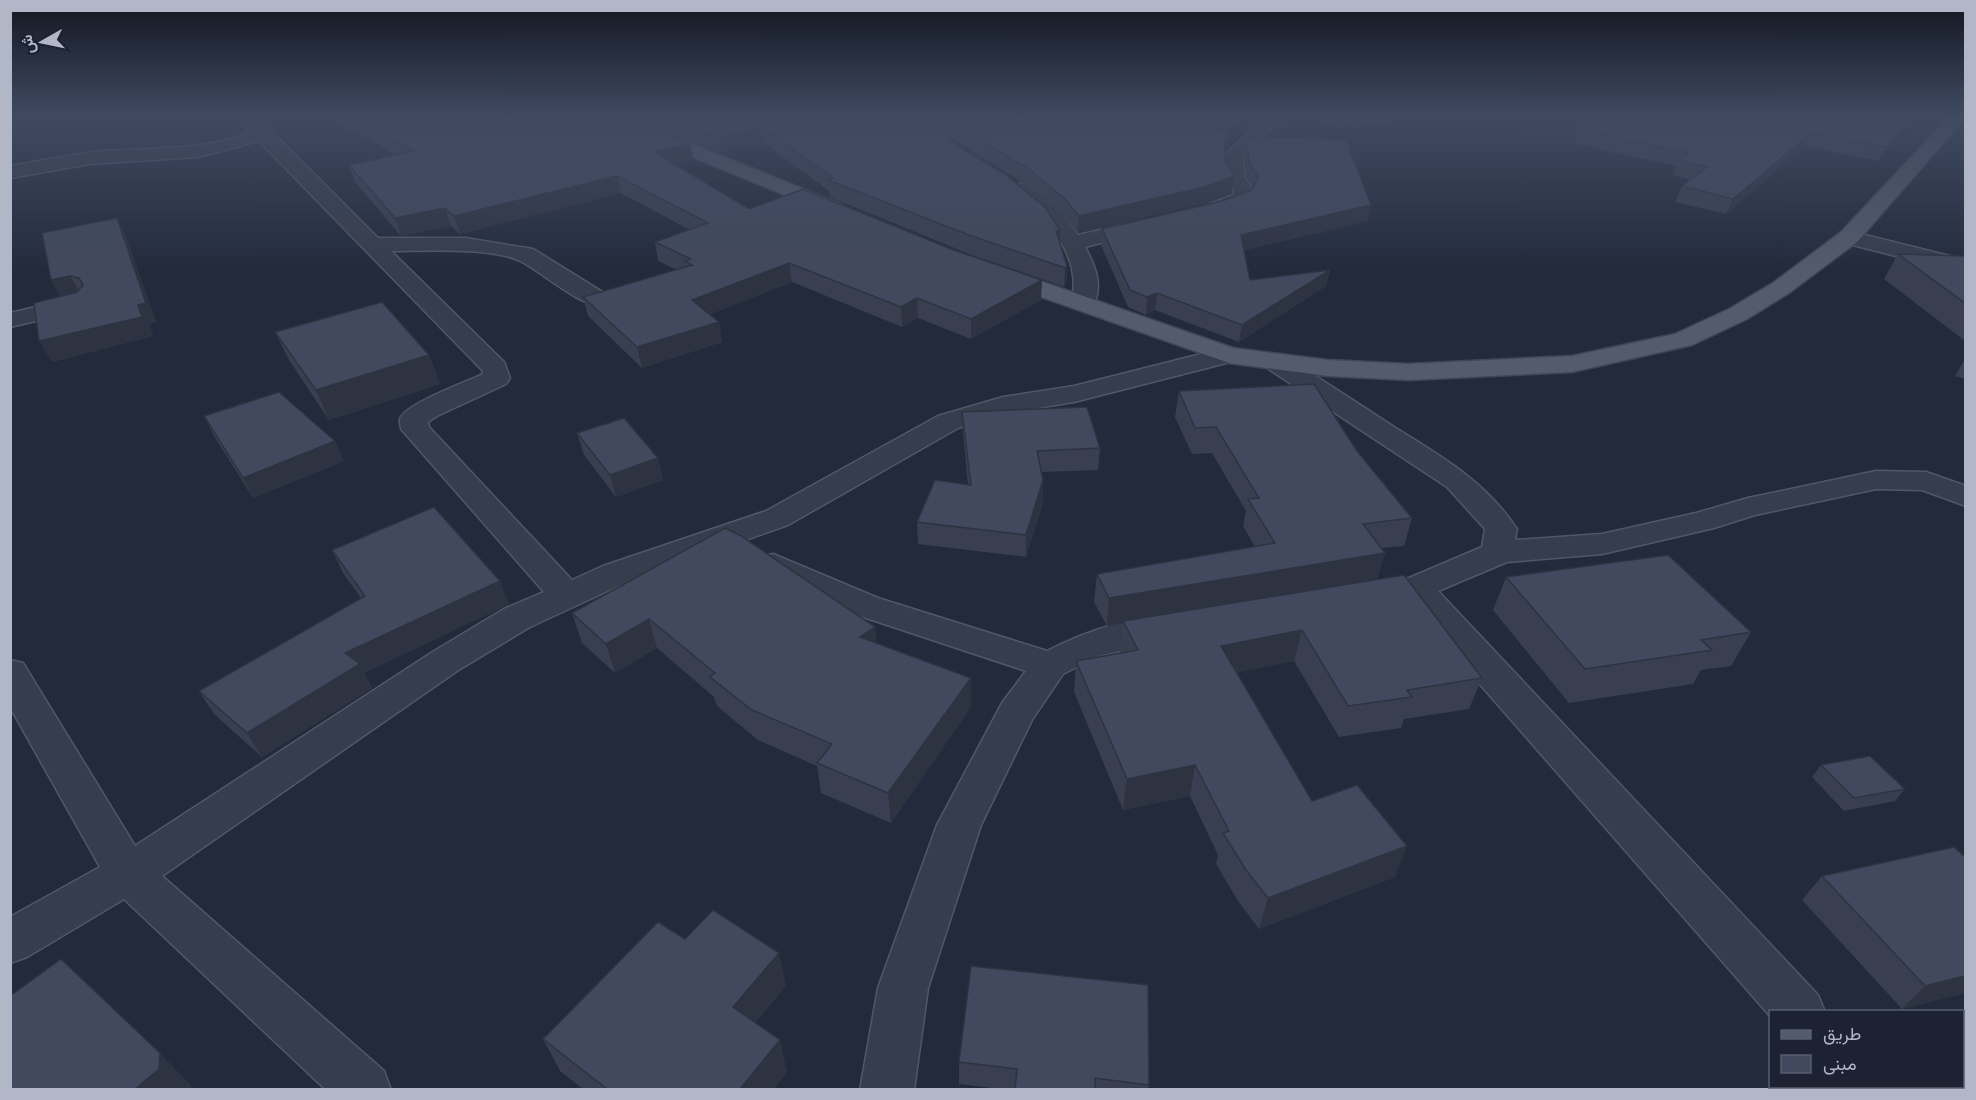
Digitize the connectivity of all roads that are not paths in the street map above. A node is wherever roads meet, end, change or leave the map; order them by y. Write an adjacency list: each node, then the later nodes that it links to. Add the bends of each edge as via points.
1 (295, 169): 11 (street)
2 (739, 169): 7 (main road)
3 (1235, 169): 6 (street, via 1235,178 1244,191 1242,199)
4 (1911, 169): 9 (main road)
5 (1008, 182): 10 (street, via 1031,196)
6 (1189, 216)
7 (857, 217)
8 (1166, 221): 10 (street)
9 (1851, 234): 12 (street, via 1933,251); 13 (street); 20 (main road, via 1781,288 1738,314 1683,340 1632,352 1572,364 1409,372)
10 (1073, 243): 16 (street, via 1084,269 1088,293)
11 (375, 246): 15 (street, via 465,244 525,254); 27 (street, via 495,368 497,378 427,410 414,419 415,429)
12 (1965, 252)
13 (1965, 267)
14 (983, 268): 16 (main road)
15 (602, 301)
16 (1083, 303): 19 (main road)
17 (80, 304): 18 (street)
18 (10, 320)
19 (1229, 355): 20 (main road); 24 (street, via 1074,394 1003,405 964,416 777,518)
20 (1276, 362): 25 (street, via 1458,481 1501,529)
21 (1965, 472): 22 (street)
22 (1926, 481): 23 (street); 25 (street, via 1876,480 1602,544)
23 (1965, 497)
24 (724, 538): 27 (street, via 615,574); 30 (street, via 812,585)
25 (1501, 552): 26 (street)
26 (1415, 588): 28 (street); 34 (street)
27 (566, 595): 32 (street, via 517,618 444,662)
28 (1334, 601)
29 (1194, 624): 30 (street, via 1125,635 1084,647)
30 (1050, 665): 36 (street, via 1016,713 959,825 903,988)
31 (10, 673): 32 (street)
32 (128, 874): 33 (street); 35 (street)
33 (10, 942)
34 (1799, 1010)
35 (365, 1089)
36 (887, 1089)

